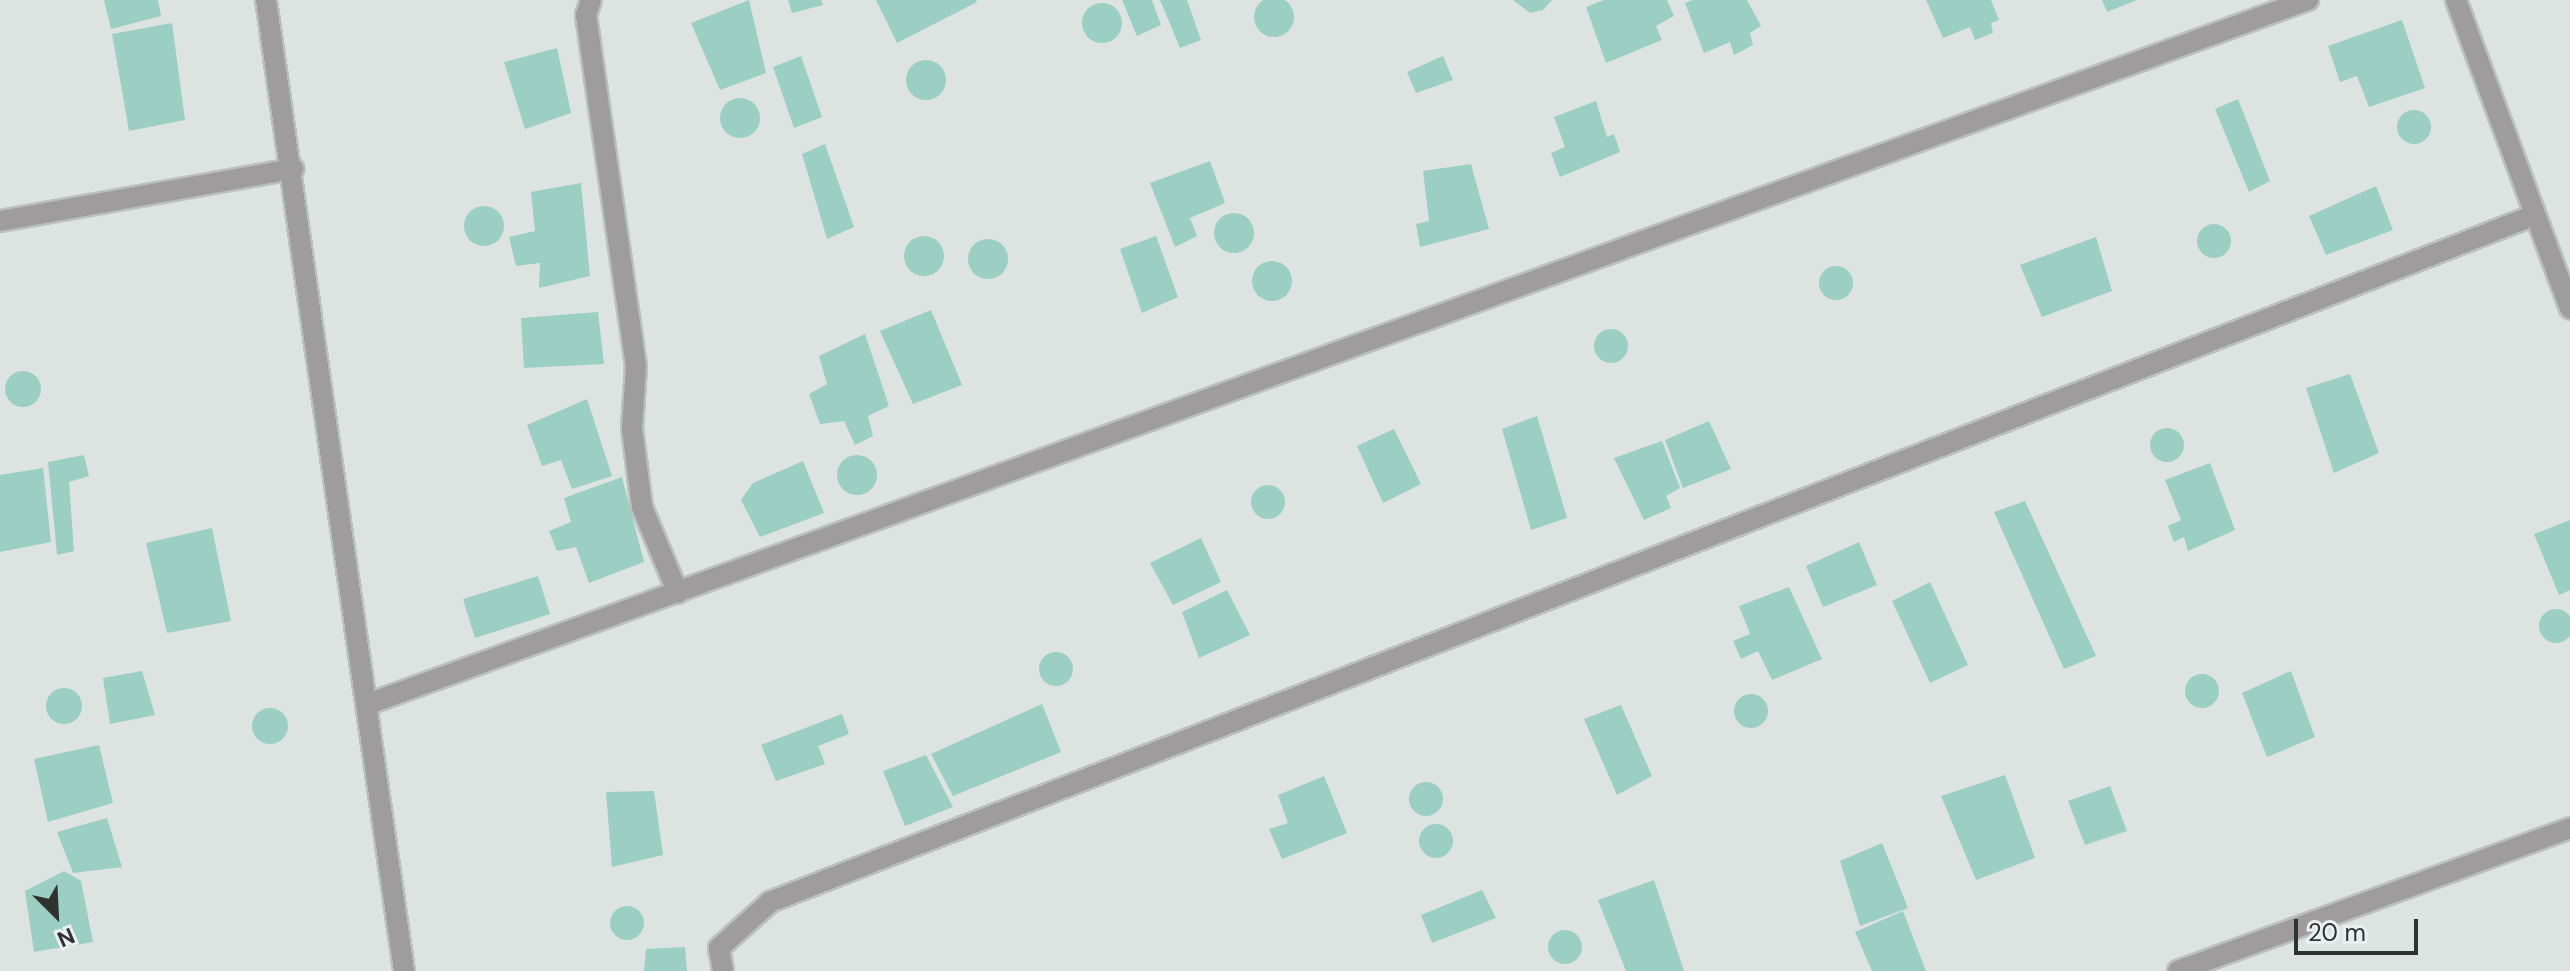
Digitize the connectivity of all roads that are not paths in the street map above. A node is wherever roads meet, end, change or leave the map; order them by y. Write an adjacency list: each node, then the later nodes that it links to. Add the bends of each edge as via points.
1 (266, 0): 5 (street)
2 (591, 0): 9 (street, via 586,15 636,366 632,428 642,507)
3 (2308, 0): 9 (street)
4 (2456, 0): 6 (street)
5 (293, 169): 7 (street); 10 (street)
6 (2535, 215): 8 (street); 13 (street, via 770,902 719,948)
7 (0, 221)
8 (2570, 309)
9 (678, 593): 10 (street)
10 (368, 704): 12 (street)
11 (2570, 828): 14 (street)
12 (404, 971)
13 (723, 971)
14 (2178, 971)

